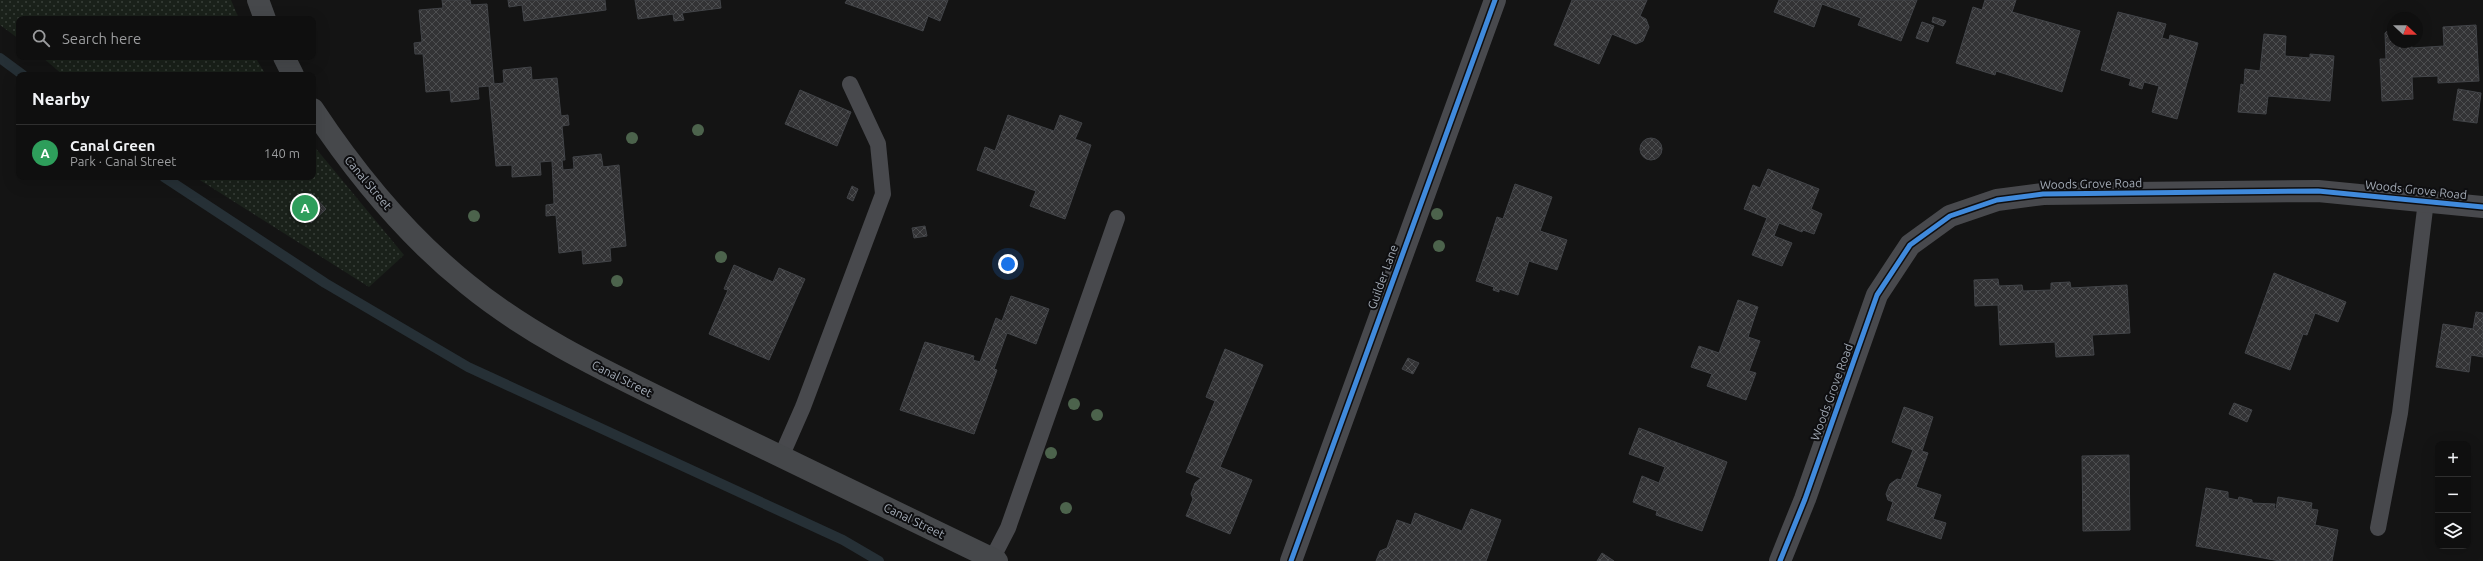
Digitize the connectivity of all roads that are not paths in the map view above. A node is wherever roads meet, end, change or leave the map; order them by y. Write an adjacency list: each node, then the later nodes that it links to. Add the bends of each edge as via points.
1 (258, 0): 3 (main road)
2 (1495, 0): 14 (street, Guilder Lane)
3 (264, 16)
4 (286, 60): 5 (main road)
5 (292, 72)
6 (850, 84): 11 (lane, via 878,144 883,194 803,407)
7 (316, 113): 11 (main road, Canal Street, via 352,165 412,234 458,277 498,308 570,352)
8 (2426, 201): 9 (street, Woods Grove Road); 12 (lane, via 2400,413); 15 (street, Woods Grove Road, via 2318,190 2043,194 1997,200 1950,216 1910,245 1877,295 1805,499)
9 (2483, 206)
10 (1117, 218): 13 (lane, via 1008,528)
11 (781, 457): 13 (main road, Canal Street)
12 (2378, 528)
13 (994, 560)
14 (1291, 561)
15 (1780, 561)

